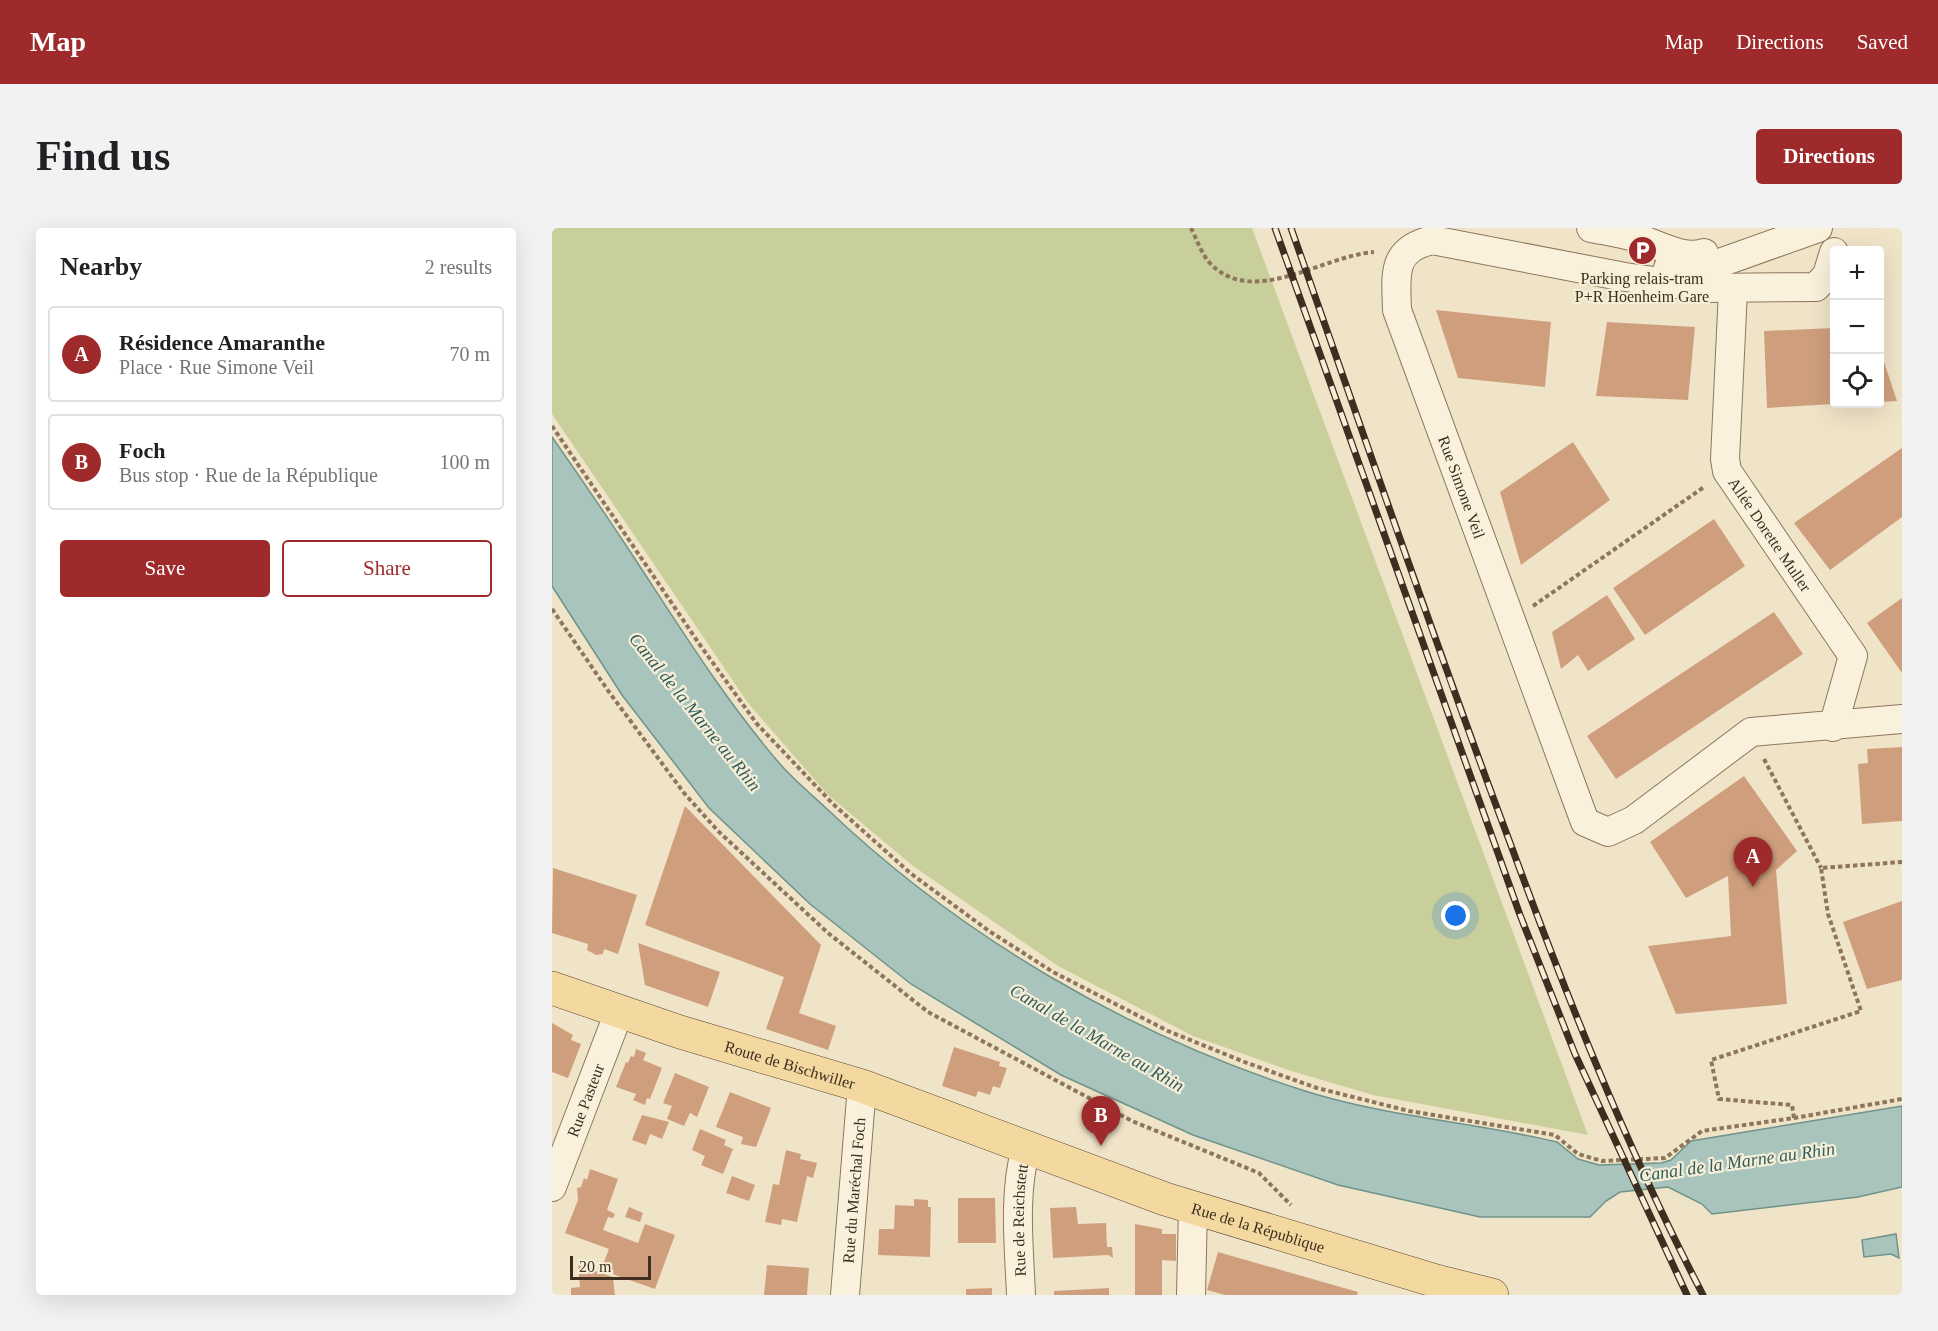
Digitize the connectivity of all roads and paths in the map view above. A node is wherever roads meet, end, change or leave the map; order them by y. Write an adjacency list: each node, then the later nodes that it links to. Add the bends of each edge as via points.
1 (1191, 228): 8 (path, via 1207,260 1226,277 1242,282 1261,283 1352,254)
2 (1463, 228): 5 (street, via 1697,271)
3 (1591, 228): 4 (street, via 1697,255)
4 (1774, 228)
5 (1818, 228)
6 (1835, 228): 7 (street)
7 (1835, 246)
8 (1401, 255): 10 (street, via 1414,244 1432,240 1625,277); 14 (street, Rue Simone Veil, via 1396,276 1397,310)
9 (1830, 266): 10 (street, via 1816,287)
10 (1733, 290): 12 (street, Allée Dorette Muller)
11 (552, 426): 24 (path, via 757,724 833,804 910,873 1053,972 1168,1031 1317,1088 1410,1111 1555,1135 1578,1154 1592,1159 1665,1158 1702,1131)
12 (1727, 471): 14 (path); 16 (street, Allée Dorette Muller, via 1853,656)
13 (552, 609): 28 (path, via 684,793 718,831 836,940 928,1012 1132,1121 1259,1173)
14 (1509, 622): 17 (street, Rue Simone Veil, via 1585,822 1608,832 1634,820)
15 (1902, 719): 16 (street)
16 (1833, 727): 17 (street)
17 (1750, 732): 19 (path)
18 (1902, 862): 19 (path)
19 (1821, 867): 24 (path, via 1828,914 1861,1011 1711,1060 1719,1099 1792,1105)
20 (552, 988): 21 (main road, Route de Bischwiller)
21 (620, 1012): 22 (main road, Route de Bischwiller); 26 (street, Rue Pasteur)
22 (862, 1086): 25 (main road, Route de Bischwiller); 29 (street, Rue du Maréchal Foch)
23 (1902, 1099): 24 (path)
24 (1794, 1119)
25 (1026, 1147): 27 (main road, Rue de la République); 30 (street, Rue de Reichstett, via 1017,1197)
26 (552, 1187)
27 (1193, 1208): 31 (street); 32 (main road, Rue de la République)
28 (1299, 1213)
29 (845, 1295)
30 (1021, 1295)
31 (1191, 1295)
32 (1492, 1295)

